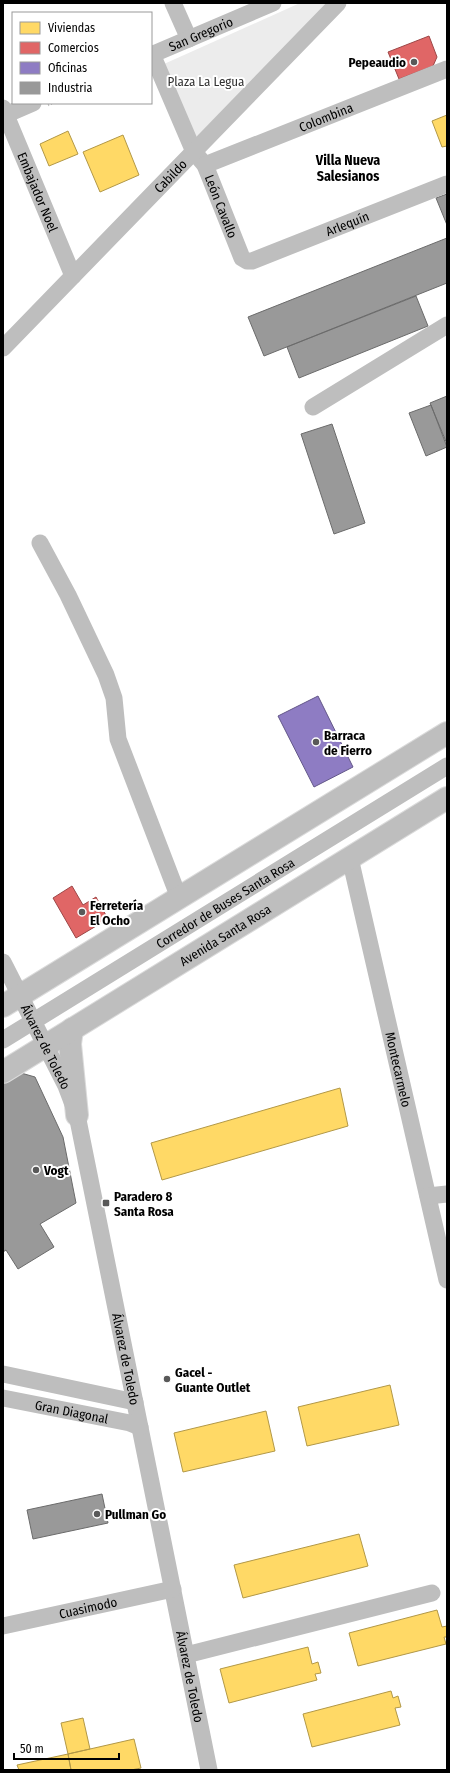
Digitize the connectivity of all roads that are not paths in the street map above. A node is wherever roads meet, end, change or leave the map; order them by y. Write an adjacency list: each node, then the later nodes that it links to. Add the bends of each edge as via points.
1 (173, 3): 4 (street)
2 (273, 3): 4 (street, San Gregorio)
3 (338, 3): 9 (street, Cabildo)
4 (188, 39): 5 (street, San Gregorio)
5 (152, 54): 9 (street, León Cavallo)
6 (447, 69): 10 (street, Colombina)
7 (30, 104): 8 (street)
8 (4, 113): 13 (street, Embajador Noel)
9 (194, 152): 10 (street, León Cavallo); 13 (street, Cabildo)
10 (205, 165): 12 (street, León Cavallo, via 242,258)
11 (447, 184): 12 (street, Arlequín)
12 (247, 261)
13 (73, 276): 15 (street, Cabildo)
14 (447, 325): 16 (street)
15 (3, 348)
16 (313, 407)
17 (40, 543): 22 (street, via 106,675 114,698 118,739)
18 (447, 733): 22 (main road)
19 (447, 766): 25 (street, Corredor de Buses Santa Rosa)
20 (447, 798): 21 (main road, Avenida Santa Rosa)
21 (350, 858): 26 (main road, Avenida Santa Rosa); 32 (street, Montecarmelo)
22 (179, 898): 24 (main road)
23 (3, 962): 24 (street, Álvarez de Toledo)
24 (12, 1001): 25 (street, Álvarez de Toledo)
25 (33, 1021): 27 (street, Corredor de Buses Santa Rosa); 28 (street, Álvarez de Toledo)
26 (72, 1029): 28 (main road, Avenida Santa Rosa); 30 (main road, via 70,1044)
27 (3, 1040)
28 (45, 1046): 29 (main road, Avenida Santa Rosa); 30 (street, Álvarez de Toledo, via 66,1086)
29 (3, 1072)
30 (77, 1115): 36 (street, Álvarez de Toledo)
31 (447, 1194): 32 (street)
32 (428, 1196): 33 (street, Montecarmelo)
33 (447, 1280)
34 (3, 1374): 36 (street, Gran Diagonal)
35 (3, 1398): 37 (street, Gran Diagonal)
36 (135, 1402): 37 (street, Álvarez de Toledo)
37 (140, 1427): 38 (street, Álvarez de Toledo)
38 (173, 1589): 40 (street, Cuasimodo); 41 (street, Álvarez de Toledo)
39 (432, 1593): 41 (street)
40 (3, 1626)
41 (186, 1655): 42 (street, Álvarez de Toledo)
42 (209, 1770)

